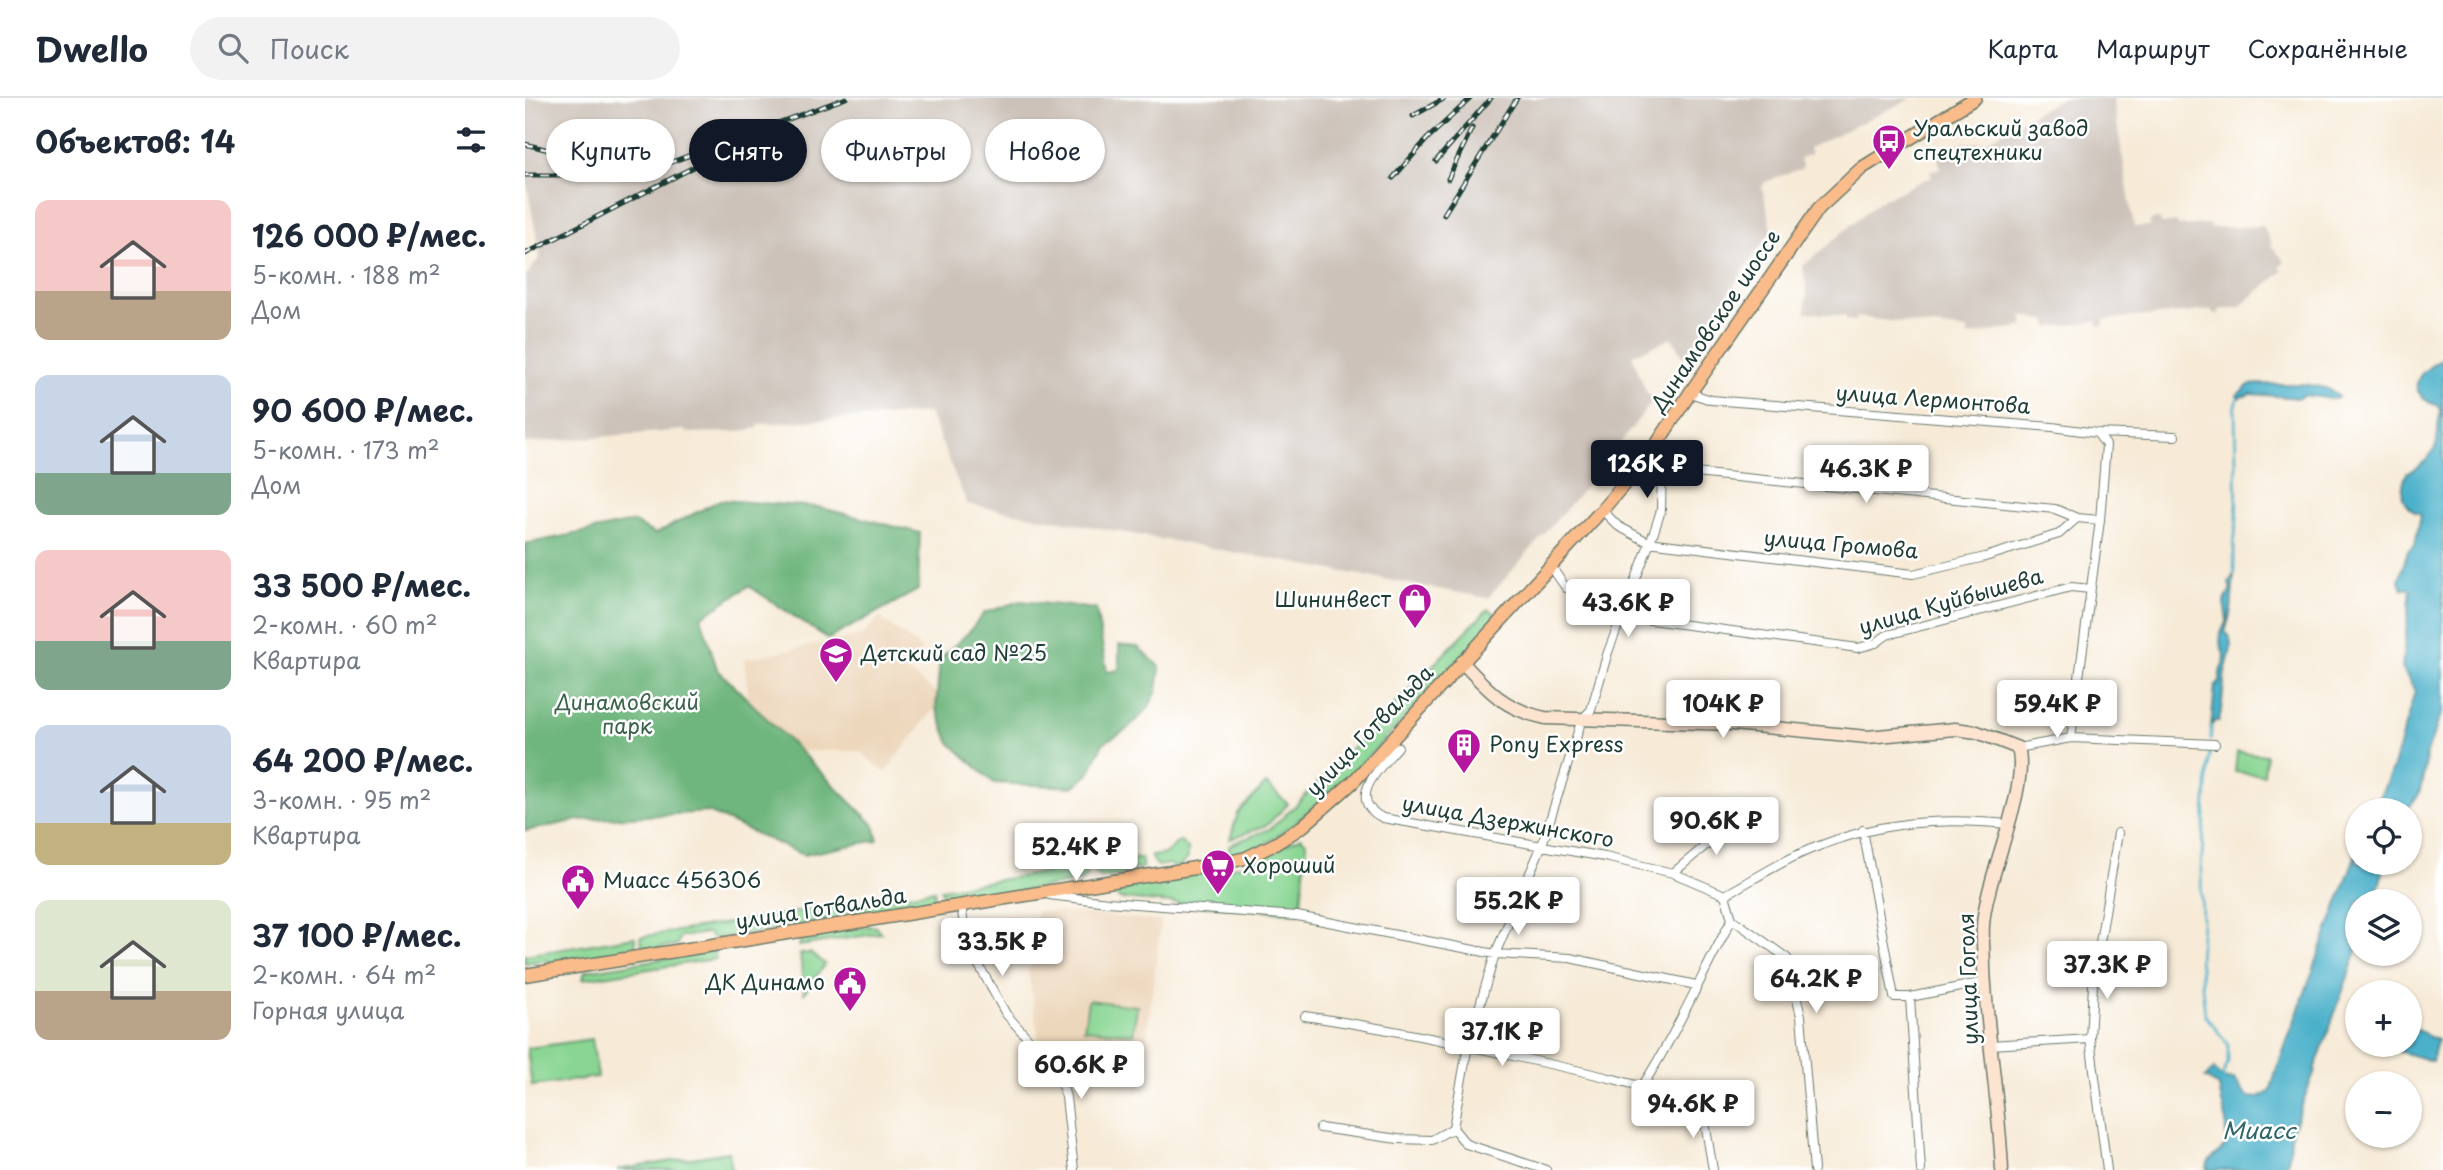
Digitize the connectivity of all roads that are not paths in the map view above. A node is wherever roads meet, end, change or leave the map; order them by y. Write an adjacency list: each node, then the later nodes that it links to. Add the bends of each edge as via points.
1 (1975, 98): 2 (main road, Динамовское шоссе, via 1863,168 1819,208)
2 (1690, 393): 3 (street, улица Лермонтова, via 1711,400); 5 (main road, Динамовское шоссе)
3 (2097, 433): 4 (street, улица Лермонтова); 9 (street, via 2106,445)
4 (2175, 436)
5 (1653, 450): 6 (street); 7 (main road, Динамовское шоссе)
6 (1663, 463): 8 (street, via 1685,472 2055,509); 10 (street, via 1661,510)
7 (1602, 510): 10 (street, улица Громова, via 1618,526); 11 (main road, Динамовское шоссе)
8 (2077, 518): 9 (street); 10 (street, улица Громова, via 2059,534 1913,574)
9 (2100, 520): 12 (street)
10 (1648, 542): 13 (street)
11 (1550, 565): 13 (street, улица Куйбышева, via 1566,588 1610,603); 14 (main road, Динамовское шоссе)
12 (2090, 589): 13 (street, улица Куйбышева, via 2071,587 1887,635 1858,648); 16 (street)
13 (1621, 616): 15 (street, via 1591,710)
14 (1462, 662): 15 (street, via 1496,696 1523,713); 26 (main road, улица Готвальда, via 1353,782 1275,844 1246,858)
15 (1582, 719): 19 (street, via 1733,724 1867,737 1955,729); 24 (street)
16 (2071, 738): 17 (street); 19 (street)
17 (2215, 744)
18 (1398, 747): 24 (street, улица Дзержинского, via 1365,791 1373,812 1383,818)
19 (2018, 748): 21 (street, улица Гоголя, via 2020,769)
20 (1748, 824): 25 (street, via 1705,846)
21 (2007, 824): 22 (street, via 1938,821); 34 (street, улица Гоголя, via 1987,895)
22 (1863, 830): 28 (street, via 1808,849); 36 (street, via 1894,997)
23 (2118, 832): 38 (street, via 2093,985)
24 (1542, 845): 25 (street, улица Дзержинского); 32 (street)
25 (1674, 873): 28 (street, улица Дзержинского)
26 (1106, 883): 27 (main road, улица Готвальда); 29 (street)
27 (1041, 894): 29 (street); 30 (main road, улица Готвальда)
28 (1725, 895): 31 (street)
29 (1108, 902): 32 (street, via 1297,916)
30 (961, 906): 33 (main road, улица Готвальда); 44 (street, via 967,944 1006,1014 1058,1072 1066,1097)
31 (1732, 919): 35 (street); 47 (street, via 1787,958 1801,1016)
32 (1495, 954): 35 (street, via 1570,958); 39 (street)
33 (525, 975)
34 (1985, 982): 36 (street); 40 (street, улица Гоголя)
35 (1696, 985): 41 (street, via 1665,1051)
36 (1910, 997): 48 (street)
37 (1305, 1016): 39 (street)
38 (2090, 1038): 40 (street); 50 (street)
39 (1468, 1045): 41 (street); 43 (street)
40 (1990, 1045): 49 (street, улица Гоголя)
41 (1643, 1085): 46 (street, via 1702,1105)
42 (1320, 1128): 43 (street, via 1432,1140)
43 (1453, 1128): 45 (street, via 1466,1144)
44 (1074, 1170)
45 (1546, 1170)
46 (1713, 1170)
47 (1814, 1170)
48 (1921, 1170)
49 (2002, 1170)
50 (2106, 1170)

